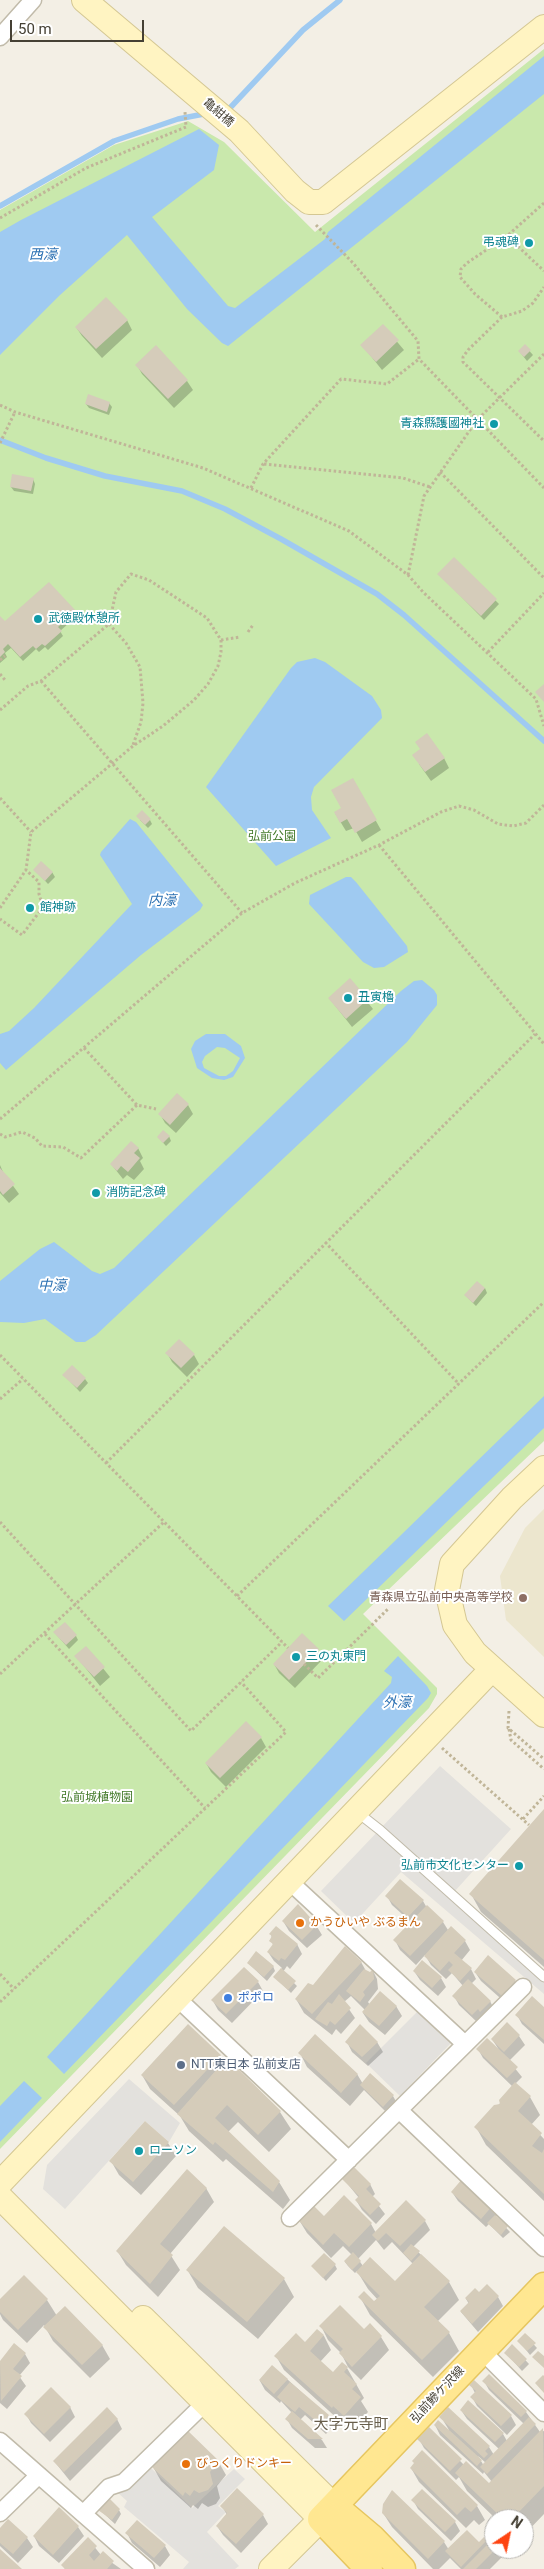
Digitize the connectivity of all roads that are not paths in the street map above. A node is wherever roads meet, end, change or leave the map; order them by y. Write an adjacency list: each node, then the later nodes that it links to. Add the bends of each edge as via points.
1 (33, 0): 4 (street)
2 (84, 0): 3 (street, 亀紺橋, via 239,131 309,202 323,202)
3 (544, 27)
4 (0, 37)
5 (544, 1468): 6 (street, via 452,1564 447,1590 455,1625)
6 (492, 1669): 7 (street); 8 (street)
7 (544, 1714)
8 (356, 1811): 9 (street); 10 (lane)
9 (290, 1881): 12 (street); 13 (street)
10 (544, 1977)
11 (523, 1987): 13 (street)
12 (178, 1999): 15 (street); 16 (street)
13 (466, 2044): 14 (street)
14 (399, 2110): 15 (street); 18 (street)
15 (350, 2160): 17 (street)
16 (1, 2187): 21 (street); 26 (street)
17 (290, 2218)
18 (544, 2248)
19 (544, 2286): 20 (main road, 弘前鰺ケ沢線)
20 (481, 2350): 22 (street); 26 (main road, 弘前鰺ケ沢線)
21 (205, 2404): 26 (street); 27 (street, via 124,2482 109,2487)
22 (544, 2413)
23 (0, 2441): 24 (street)
24 (40, 2475): 25 (street); 27 (street)
25 (0, 2513)
26 (327, 2513): 29 (street); 30 (main road); 31 (main road, via 372,2538)
27 (83, 2514): 28 (street)
28 (146, 2569)
29 (271, 2569)
30 (369, 2569)
31 (402, 2569)

